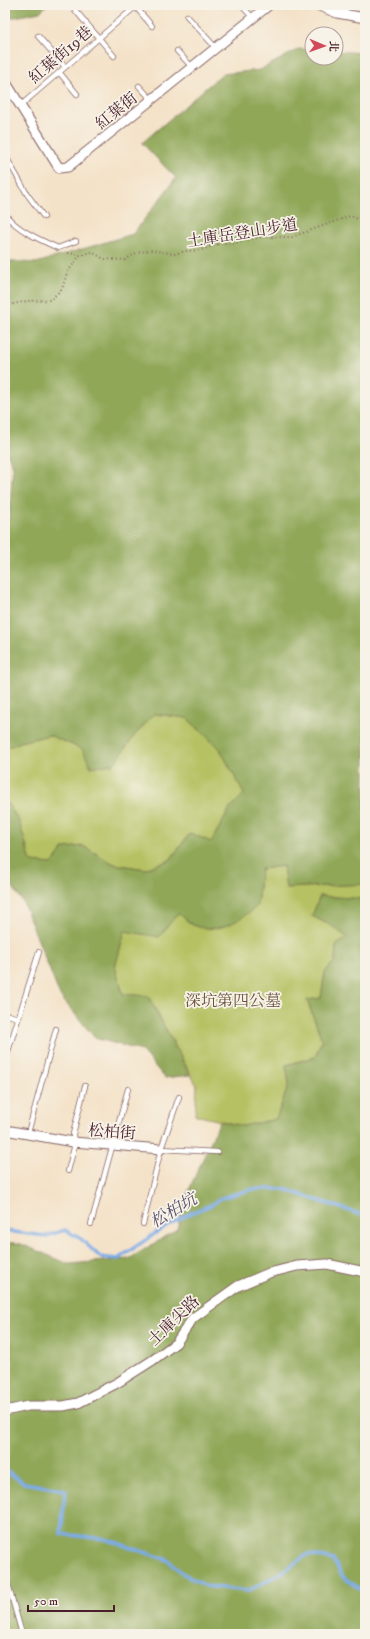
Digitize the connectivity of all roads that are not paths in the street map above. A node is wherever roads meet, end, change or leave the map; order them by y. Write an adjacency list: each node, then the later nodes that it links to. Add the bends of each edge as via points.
1 (241, 5): 7 (lane)
2 (269, 5): 7 (street, 紅葉街)
3 (317, 5): 8 (street, via 337,13)
4 (134, 6): 9 (lane); 11 (lane, 紅葉街19巷)
5 (75, 10): 11 (lane)
6 (187, 16): 12 (lane)
7 (253, 18): 12 (street, 紅葉街)
8 (365, 18)
9 (152, 26)
10 (38, 36): 15 (lane)
11 (99, 38): 14 (lane); 15 (lane, 紅葉街19巷)
12 (216, 48): 16 (street, 紅葉街)
13 (177, 51): 16 (lane)
14 (114, 56)
15 (65, 68): 17 (lane, 紅葉街19巷)
16 (193, 68): 21 (street, 紅葉街)
17 (59, 72): 20 (lane); 22 (lane, 紅葉街19巷)
18 (5, 81): 22 (street, 紅葉街)
19 (139, 86): 21 (lane)
20 (77, 94)
21 (152, 100): 22 (street, 紅葉街, via 68,167 59,168)
22 (20, 106)
23 (5, 155): 25 (lane, via 27,194)
24 (5, 214): 26 (lane, via 12,223 58,248)
25 (44, 217)
26 (76, 241)
27 (39, 952): 29 (lane)
28 (5, 1014): 29 (lane)
29 (18, 1018): 31 (lane)
30 (56, 1029): 36 (lane)
31 (5, 1061)
32 (85, 1086): 37 (lane)
33 (128, 1089): 38 (lane)
34 (179, 1097): 39 (lane)
35 (5, 1130): 36 (street, 松柏街)
36 (28, 1134): 37 (street, 松柏街)
37 (73, 1142): 38 (street, 松柏街); 41 (lane, via 74,1148)
38 (112, 1146): 39 (street, 松柏街); 42 (lane)
39 (161, 1149): 40 (lane, 松柏街); 43 (lane)
40 (217, 1152)
41 (68, 1171)
42 (91, 1224)
43 (143, 1224)
44 (365, 1272): 45 (street, 土庫尖路, via 327,1264 297,1266 269,1273 238,1286 193,1318 176,1343 117,1383 78,1403 63,1406 28,1406)
45 (5, 1411)
46 (5, 1579): 47 (lane)
47 (22, 1634)

